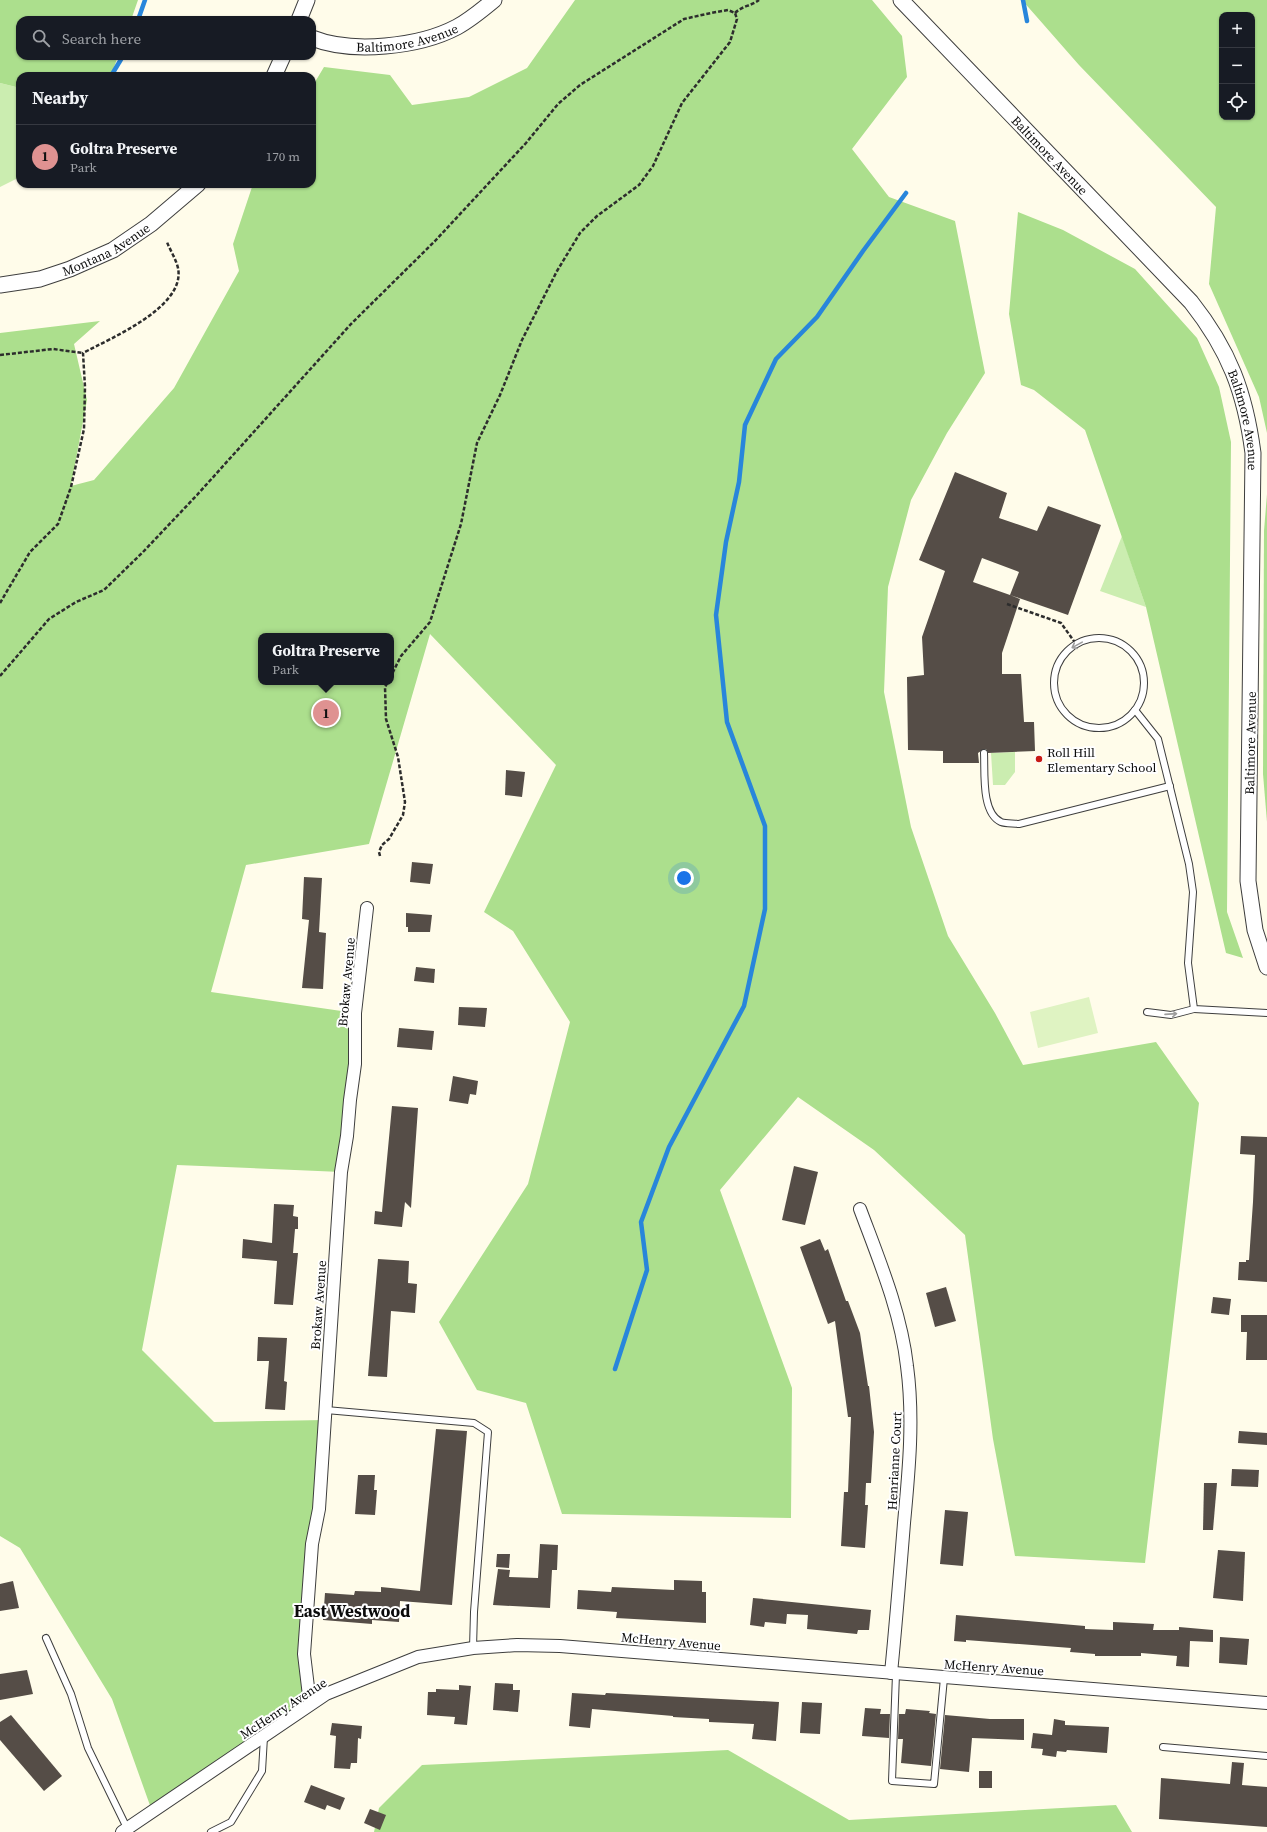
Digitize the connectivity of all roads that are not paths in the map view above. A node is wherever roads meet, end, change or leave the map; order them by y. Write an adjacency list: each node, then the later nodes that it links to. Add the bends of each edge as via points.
1 (307, 0): 4 (street)
2 (494, 0): 5 (street, Baltimore Avenue, via 456,28 407,43 378,46 346,45)
3 (901, 0): 14 (street, Baltimore Avenue, via 1191,302 1220,343 1233,369 1243,396 1252,453 1248,881 1255,930)
4 (301, 16)
5 (316, 40)
6 (281, 60): 7 (street)
7 (276, 72)
8 (193, 188): 9 (street, Montana Avenue, via 151,224 113,250 63,272 40,279)
9 (0, 285)
10 (1135, 710): 10 (lane, one-way to 10, via 1142,696 1144,680 1140,665 1132,652 1121,643 1106,638 1091,638 1076,644 1066,652 1057,666 1054,681 1056,696 1066,714 1078,723 1109,727 1124,720); 12 (lane, via 1158,739)
11 (984, 753): 12 (lane, via 987,806 994,817 1002,823 1019,824)
12 (1170, 786): 15 (lane, via 1189,864 1193,892 1188,963)
13 (367, 908): 19 (street, Brokaw Avenue, via 355,1013 355,1064 341,1172)
14 (1267, 967)
15 (1194, 1009): 16 (lane, one-way to 15, via 1171,1015); 17 (lane)
16 (1147, 1012)
17 (1267, 1013)
18 (860, 1209): 22 (street, Henrianne Court, via 899,1322 911,1399 911,1441)
19 (326, 1410): 21 (lane, via 474,1423 488,1432); 25 (street, Brokaw Avenue, via 304,1654)
20 (46, 1638): 29 (lane, via 71,1694 88,1748)
21 (473, 1648): 22 (street, McHenry Avenue, via 560,1646); 25 (street, McHenry Avenue, via 404,1661 326,1694)
22 (894, 1674): 23 (street, McHenry Avenue); 23 (lane, via 892,1781 934,1784)
23 (944, 1678): 24 (street, McHenry Avenue)
24 (1267, 1703)
25 (310, 1704): 26 (street, McHenry Avenue)
26 (264, 1735): 29 (street, McHenry Avenue); 30 (lane, via 262,1771 231,1822)
27 (1163, 1747): 28 (lane)
28 (1267, 1756)
29 (125, 1830)
30 (211, 1832)

